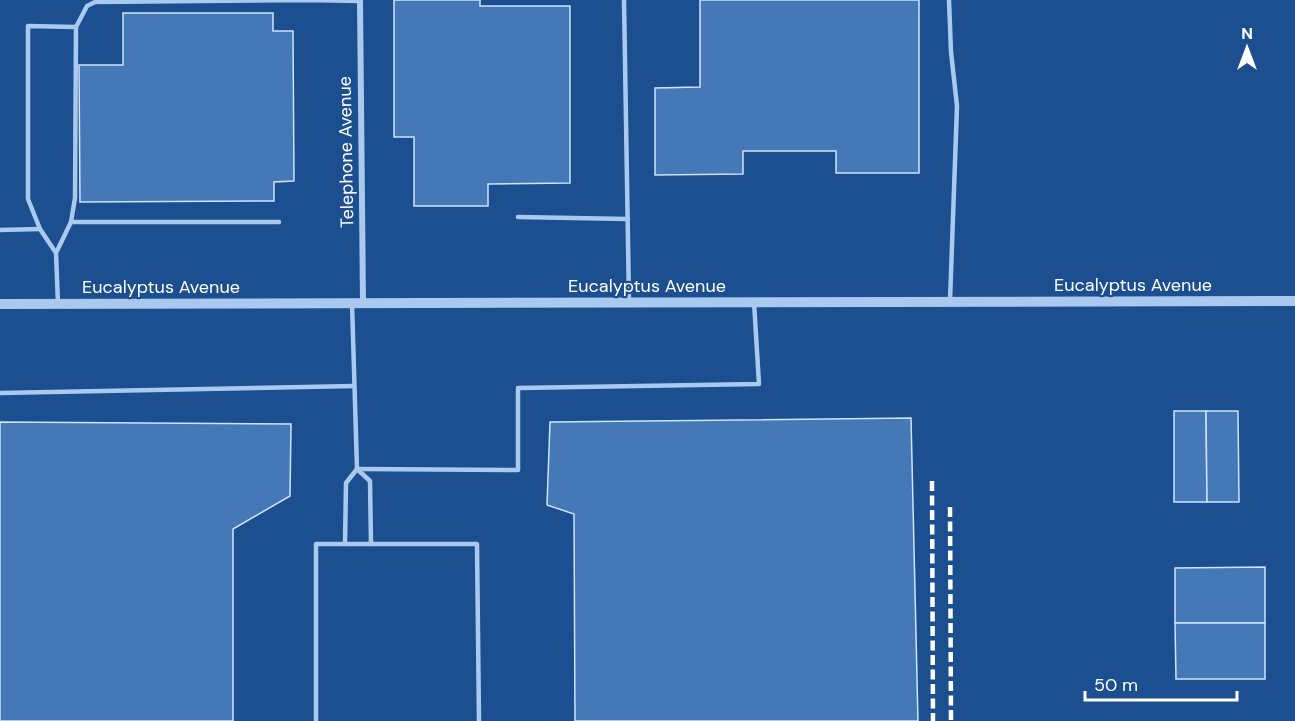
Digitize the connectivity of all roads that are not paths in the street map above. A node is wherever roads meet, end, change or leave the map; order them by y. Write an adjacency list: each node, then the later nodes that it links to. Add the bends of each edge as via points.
1 (624, 0): 6 (lane)
2 (949, 0): 13 (lane, via 957,106)
3 (360, 1): 4 (lane, via 95,2 87,6); 15 (street, Telephone Avenue)
4 (76, 27): 7 (lane, via 75,198); 9 (lane, via 28,26 28,200)
5 (518, 217): 6 (lane)
6 (628, 219): 16 (lane)
7 (71, 222): 8 (lane); 11 (lane)
8 (279, 222)
9 (40, 229): 10 (lane); 11 (lane)
10 (0, 230)
11 (56, 254): 18 (lane)
12 (754, 302): 13 (street, Eucalyptus Avenue); 16 (street, Eucalyptus Avenue); 21 (lane, via 759,384 518,388 518,470)
13 (950, 302): 14 (street, Eucalyptus Avenue)
14 (1295, 302)
15 (357, 303): 16 (street, Eucalyptus Avenue); 18 (street, Eucalyptus Avenue); 19 (lane)
16 (629, 303)
17 (0, 304): 18 (street, Eucalyptus Avenue)
18 (58, 304)
19 (354, 386): 20 (lane); 21 (lane)
20 (0, 393)
21 (357, 469): 22 (lane, via 346,483); 23 (lane, via 370,481)
22 (345, 544): 23 (lane); 24 (lane, via 316,544)
23 (371, 544): 25 (lane, via 477,544)
24 (316, 721)
25 (479, 721)

